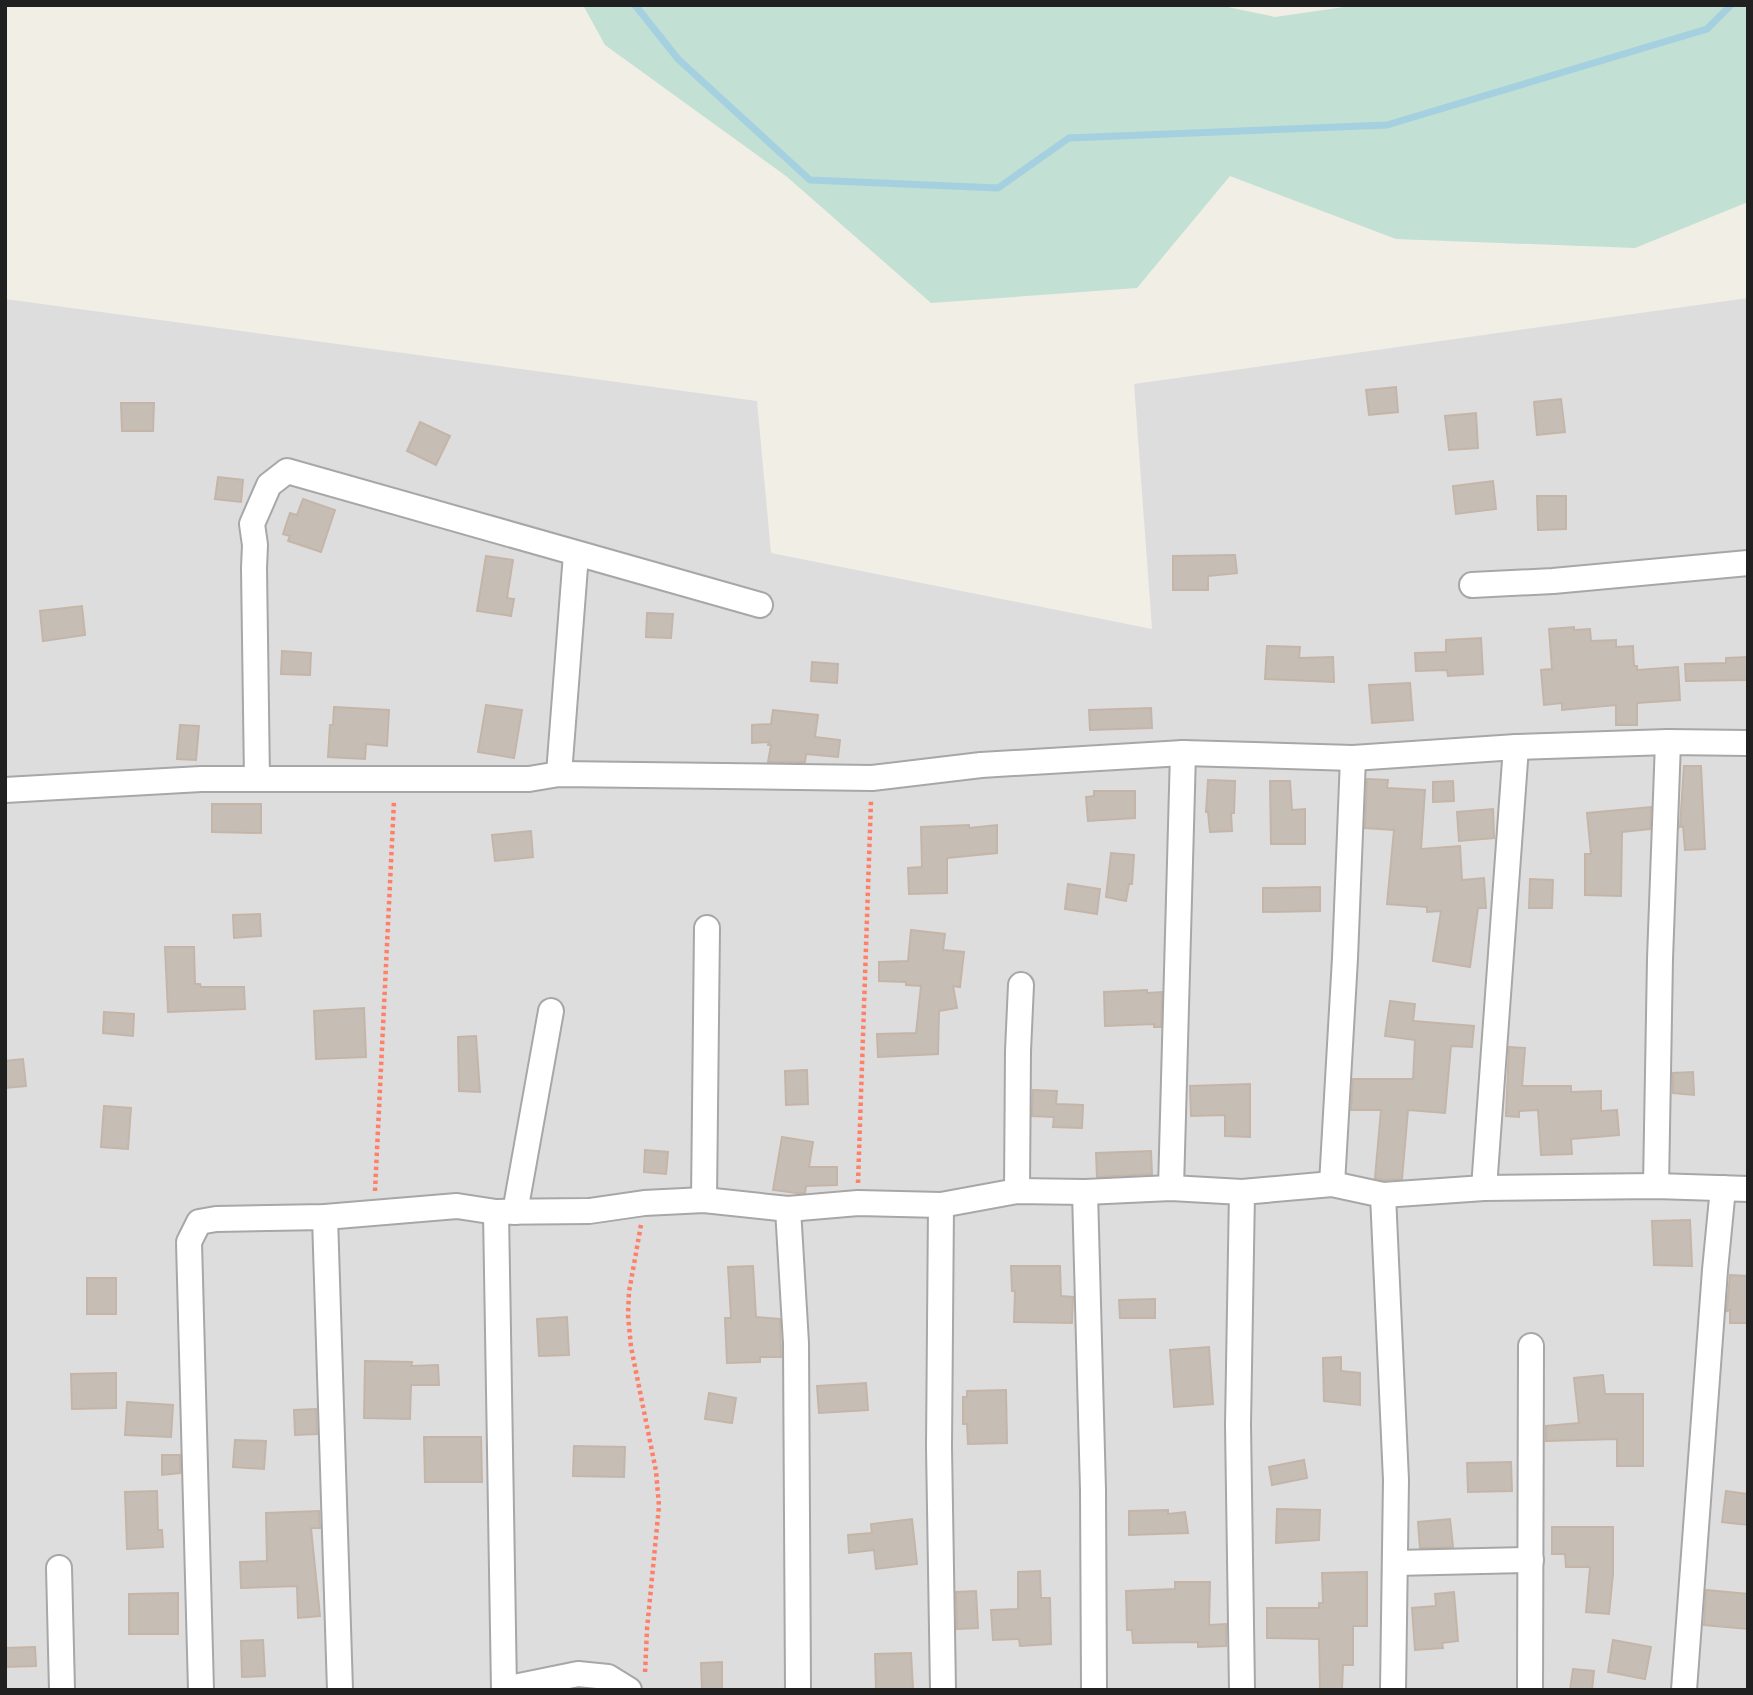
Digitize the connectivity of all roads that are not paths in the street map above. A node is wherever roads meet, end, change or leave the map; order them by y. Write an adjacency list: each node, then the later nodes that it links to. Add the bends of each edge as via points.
1 (576, 554): 4 (street); 10 (street); 11 (street, via 287,471 269,485 252,524 256,545)
2 (1748, 563): 3 (street)
3 (1472, 585)
4 (760, 605)
5 (1668, 742): 6 (street); 7 (street); 17 (street)
6 (1748, 743)
7 (1516, 747): 9 (street); 19 (street)
8 (1184, 753): 9 (street); 10 (street, via 981,765 872,778); 18 (street)
9 (1353, 758): 16 (street)
10 (559, 774): 11 (street, via 529,779)
11 (257, 779): 12 (street)
12 (5, 790)
13 (707, 928): 25 (street)
14 (1021, 985): 21 (street)
15 (551, 1011): 28 (street)
16 (1332, 1184): 23 (street); 24 (street)
17 (1656, 1186): 19 (street); 20 (street)
18 (1171, 1188): 22 (street); 23 (street)
19 (1484, 1188): 24 (street)
20 (1736, 1189): 45 (street, via 1714,1270)
21 (1017, 1191): 22 (street); 26 (street)
22 (1085, 1192): 41 (street)
23 (1242, 1192): 42 (street, via 1238,1425)
24 (1382, 1195): 32 (street, via 1396,1480)
25 (704, 1200): 27 (street); 28 (street, via 589,1211)
26 (941, 1205): 27 (street, via 858,1203); 40 (street)
27 (788, 1209): 39 (street, via 796,1343)
28 (506, 1212): 29 (street, via 457,1206); 38 (street)
29 (325, 1217): 36 (street, via 199,1222 188,1242); 37 (street)
30 (1531, 1346): 31 (street)
31 (1531, 1560): 32 (street); 44 (street)
32 (1395, 1563): 43 (street)
33 (59, 1568): 35 (street)
34 (637, 1684): 38 (street, via 578,1674)
35 (62, 1690)
36 (201, 1690)
37 (340, 1690)
38 (504, 1690)
39 (798, 1690)
40 (943, 1690)
41 (1094, 1690)
42 (1242, 1690)
43 (1393, 1690)
44 (1530, 1690)
45 (1684, 1690)

